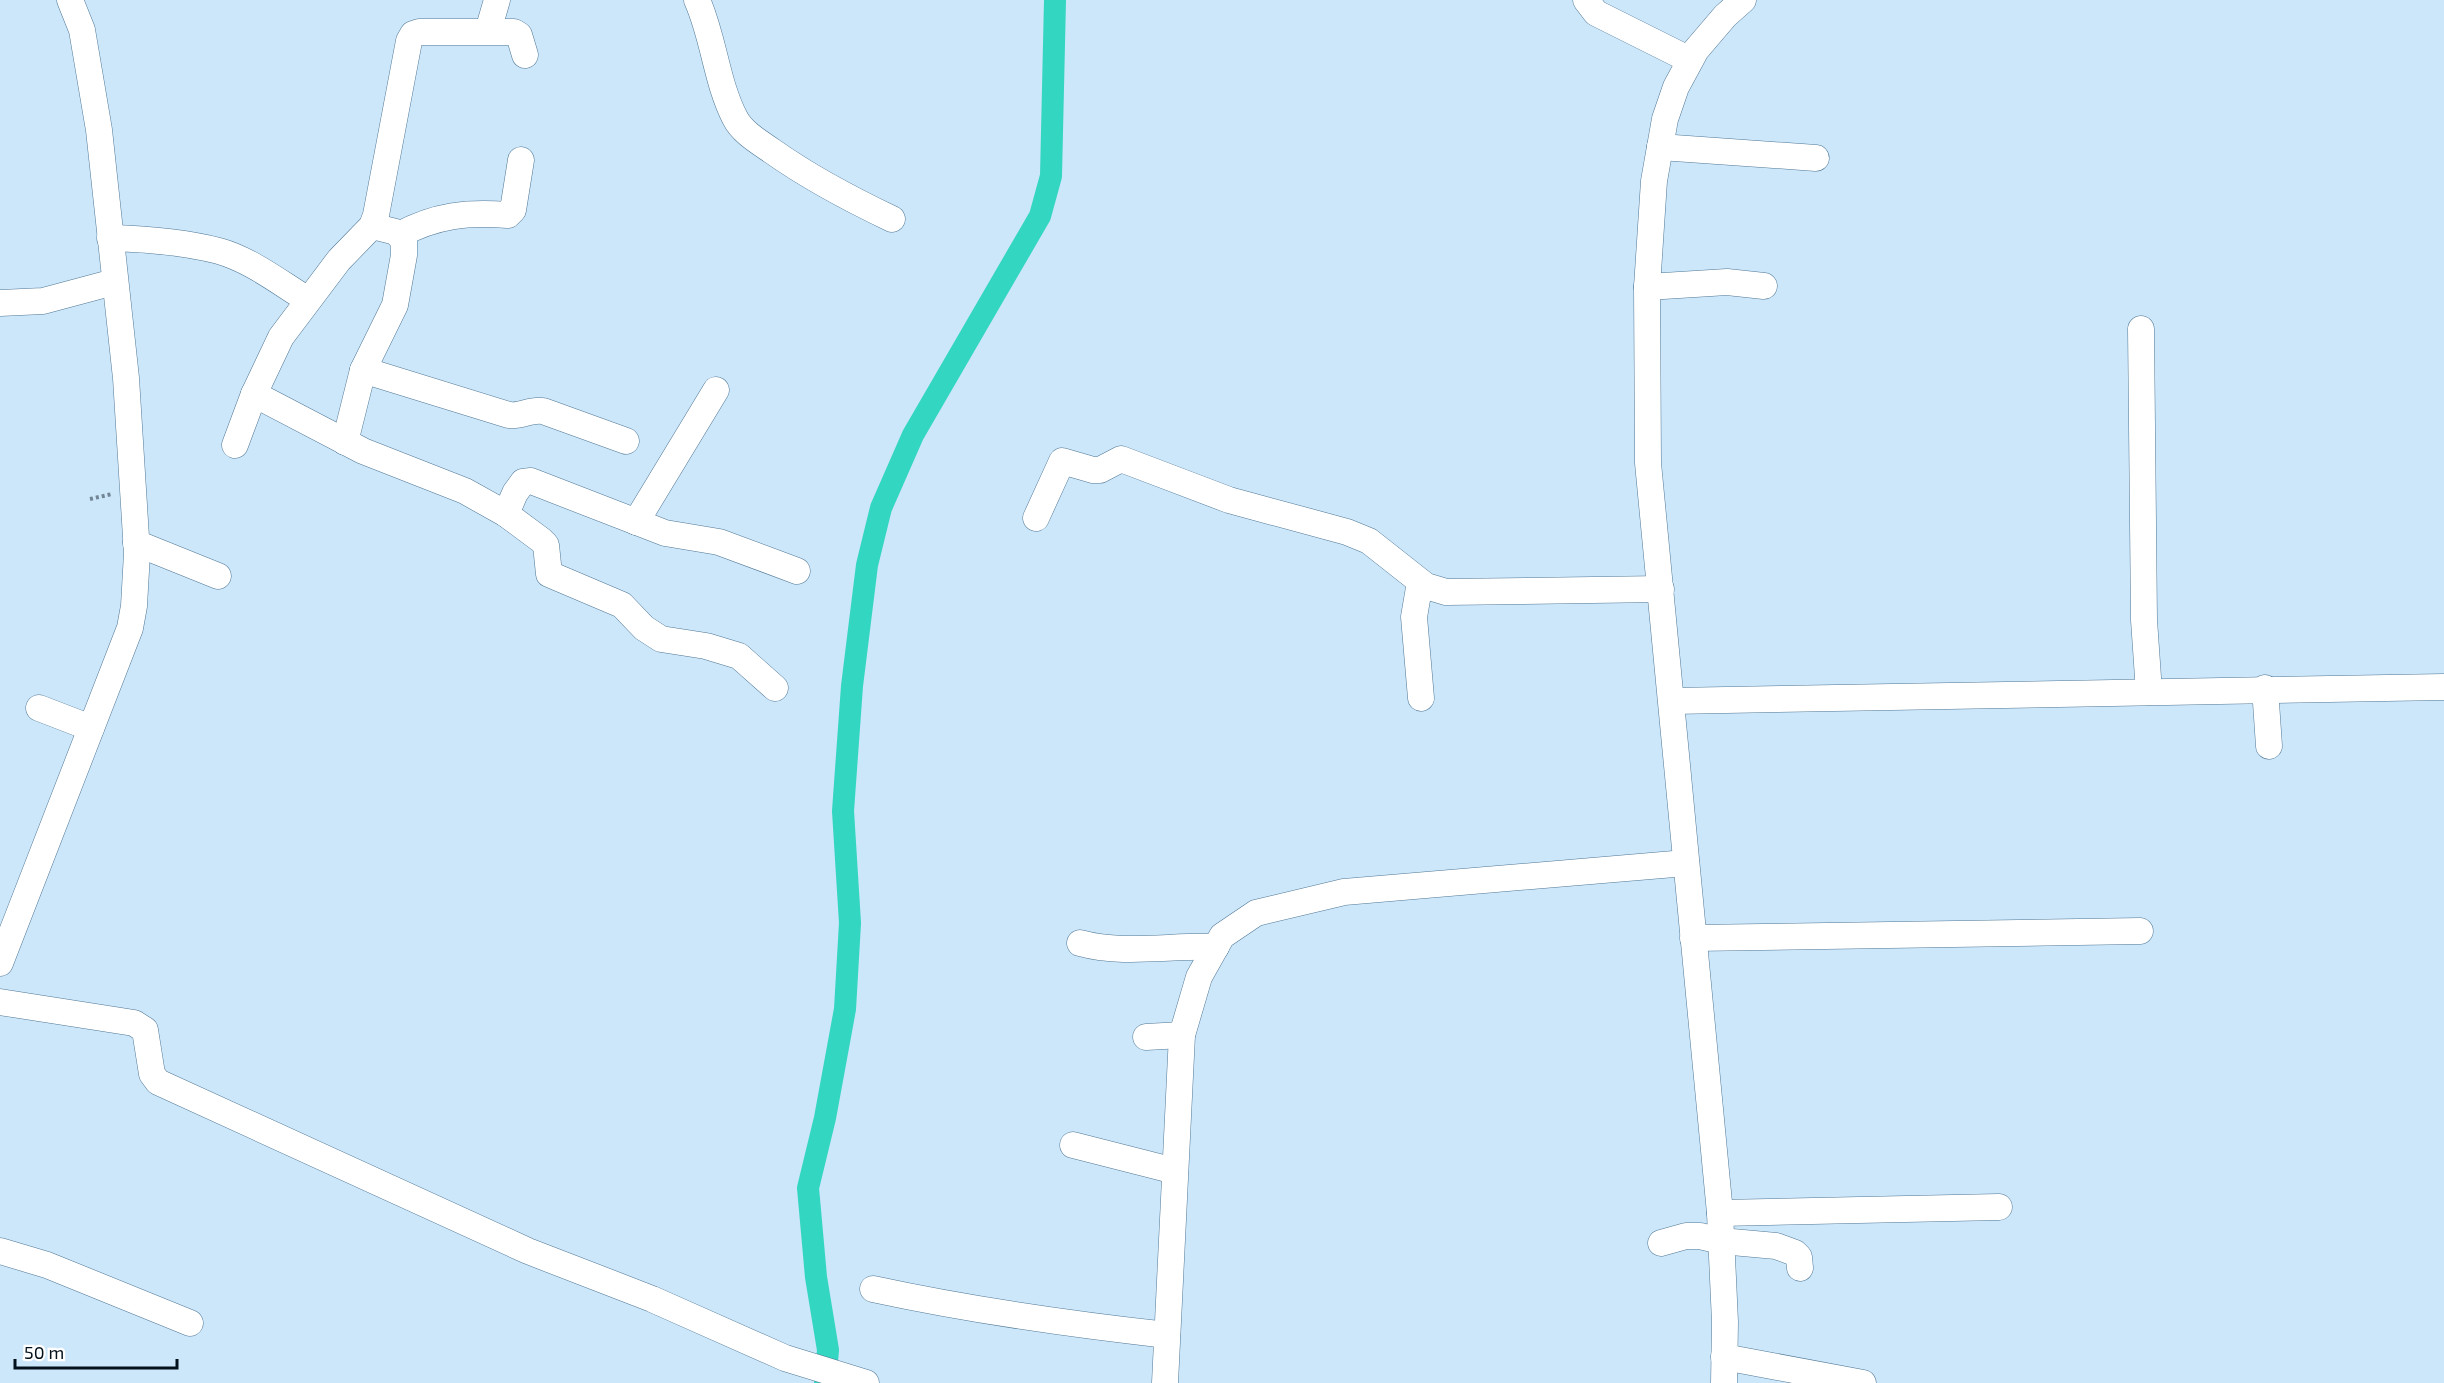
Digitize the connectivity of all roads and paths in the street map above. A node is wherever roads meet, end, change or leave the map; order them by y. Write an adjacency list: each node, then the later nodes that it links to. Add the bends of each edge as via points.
1 (70, 0): 15 (street, via 82,30 99,130)
2 (497, 0): 6 (street)
3 (697, 0): 12 (street, via 735,120 753,138 835,192)
4 (1586, 0): 8 (street, via 1596,13)
5 (1743, 0): 8 (street)
6 (488, 31): 7 (street, via 519,35); 13 (street, via 413,34)
7 (525, 55)
8 (1690, 60): 9 (street, via 1676,87)
9 (1660, 147): 10 (street); 18 (street)
10 (1816, 158)
11 (521, 160): 14 (street, via 513,210 508,215 473,212 440,218)
12 (892, 219)
13 (372, 226): 14 (street, via 388,228); 19 (street)
14 (399, 235): 22 (street, via 404,241 404,255 398,293)
15 (110, 238): 16 (street); 19 (street, via 144,239 220,252)
16 (114, 282): 20 (street, via 43,302); 31 (street, via 126,378)
17 (1764, 286): 18 (street, via 1728,282)
18 (1647, 287): 35 (street, via 1648,463)
19 (308, 300): 24 (street, via 281,337)
20 (0, 303)
21 (2141, 329): 39 (street, via 2144,620)
22 (363, 370): 25 (street, via 509,415 543,411); 26 (street)
23 (716, 390): 30 (street)
24 (254, 394): 26 (street); 27 (street)
25 (626, 441)
26 (345, 442): 28 (street, via 465,491)
27 (235, 445)
28 (506, 514): 30 (street, via 526,480); 36 (street, via 546,545 549,574 622,605 660,639 739,656)
29 (1036, 518): 34 (street, via 1062,461 1100,470 1121,459 1229,500 1369,541)
30 (636, 522): 32 (street, via 719,542)
31 (136, 543): 33 (street); 43 (street, via 130,628)
32 (797, 572)
33 (218, 576)
34 (1419, 582): 35 (street, via 1446,592); 40 (street, via 1413,617)
35 (1661, 589): 41 (street)
36 (775, 687)
37 (2444, 687): 38 (street)
38 (2265, 688): 39 (street); 44 (street)
39 (2149, 692): 41 (street)
40 (1421, 698)
41 (1672, 701): 45 (street)
42 (39, 708): 43 (street)
43 (91, 728): 50 (street)
44 (2269, 746)
45 (1686, 863): 47 (street); 49 (street, via 1344,892 1256,913 1222,936)
46 (2140, 931): 47 (street)
47 (1694, 938): 57 (street)
48 (1080, 943): 49 (street, via 1117,948)
49 (1216, 947): 52 (street, via 1199,977)
50 (0, 963)
51 (0, 1002): 66 (street, via 134,1023 145,1030 152,1074 158,1082 509,1243 652,1299 785,1358)
52 (1182, 1035): 53 (street); 55 (street)
53 (1146, 1037)
54 (1073, 1145): 55 (street)
55 (1174, 1171): 64 (street)
56 (1999, 1207): 57 (street)
57 (1720, 1213): 58 (street)
58 (1721, 1241): 59 (street, via 1693,1236); 61 (street, via 1787,1249 1799,1257); 65 (street)
59 (1661, 1243)
60 (0, 1251): 63 (street, via 47,1265)
61 (1800, 1268)
62 (873, 1289): 64 (street, via 1078,1325)
63 (190, 1323)
64 (1167, 1335): 67 (street)
65 (1724, 1357): 68 (street); 69 (street)
66 (866, 1383)
67 (1165, 1383)
68 (1724, 1383)
69 (1863, 1383)

